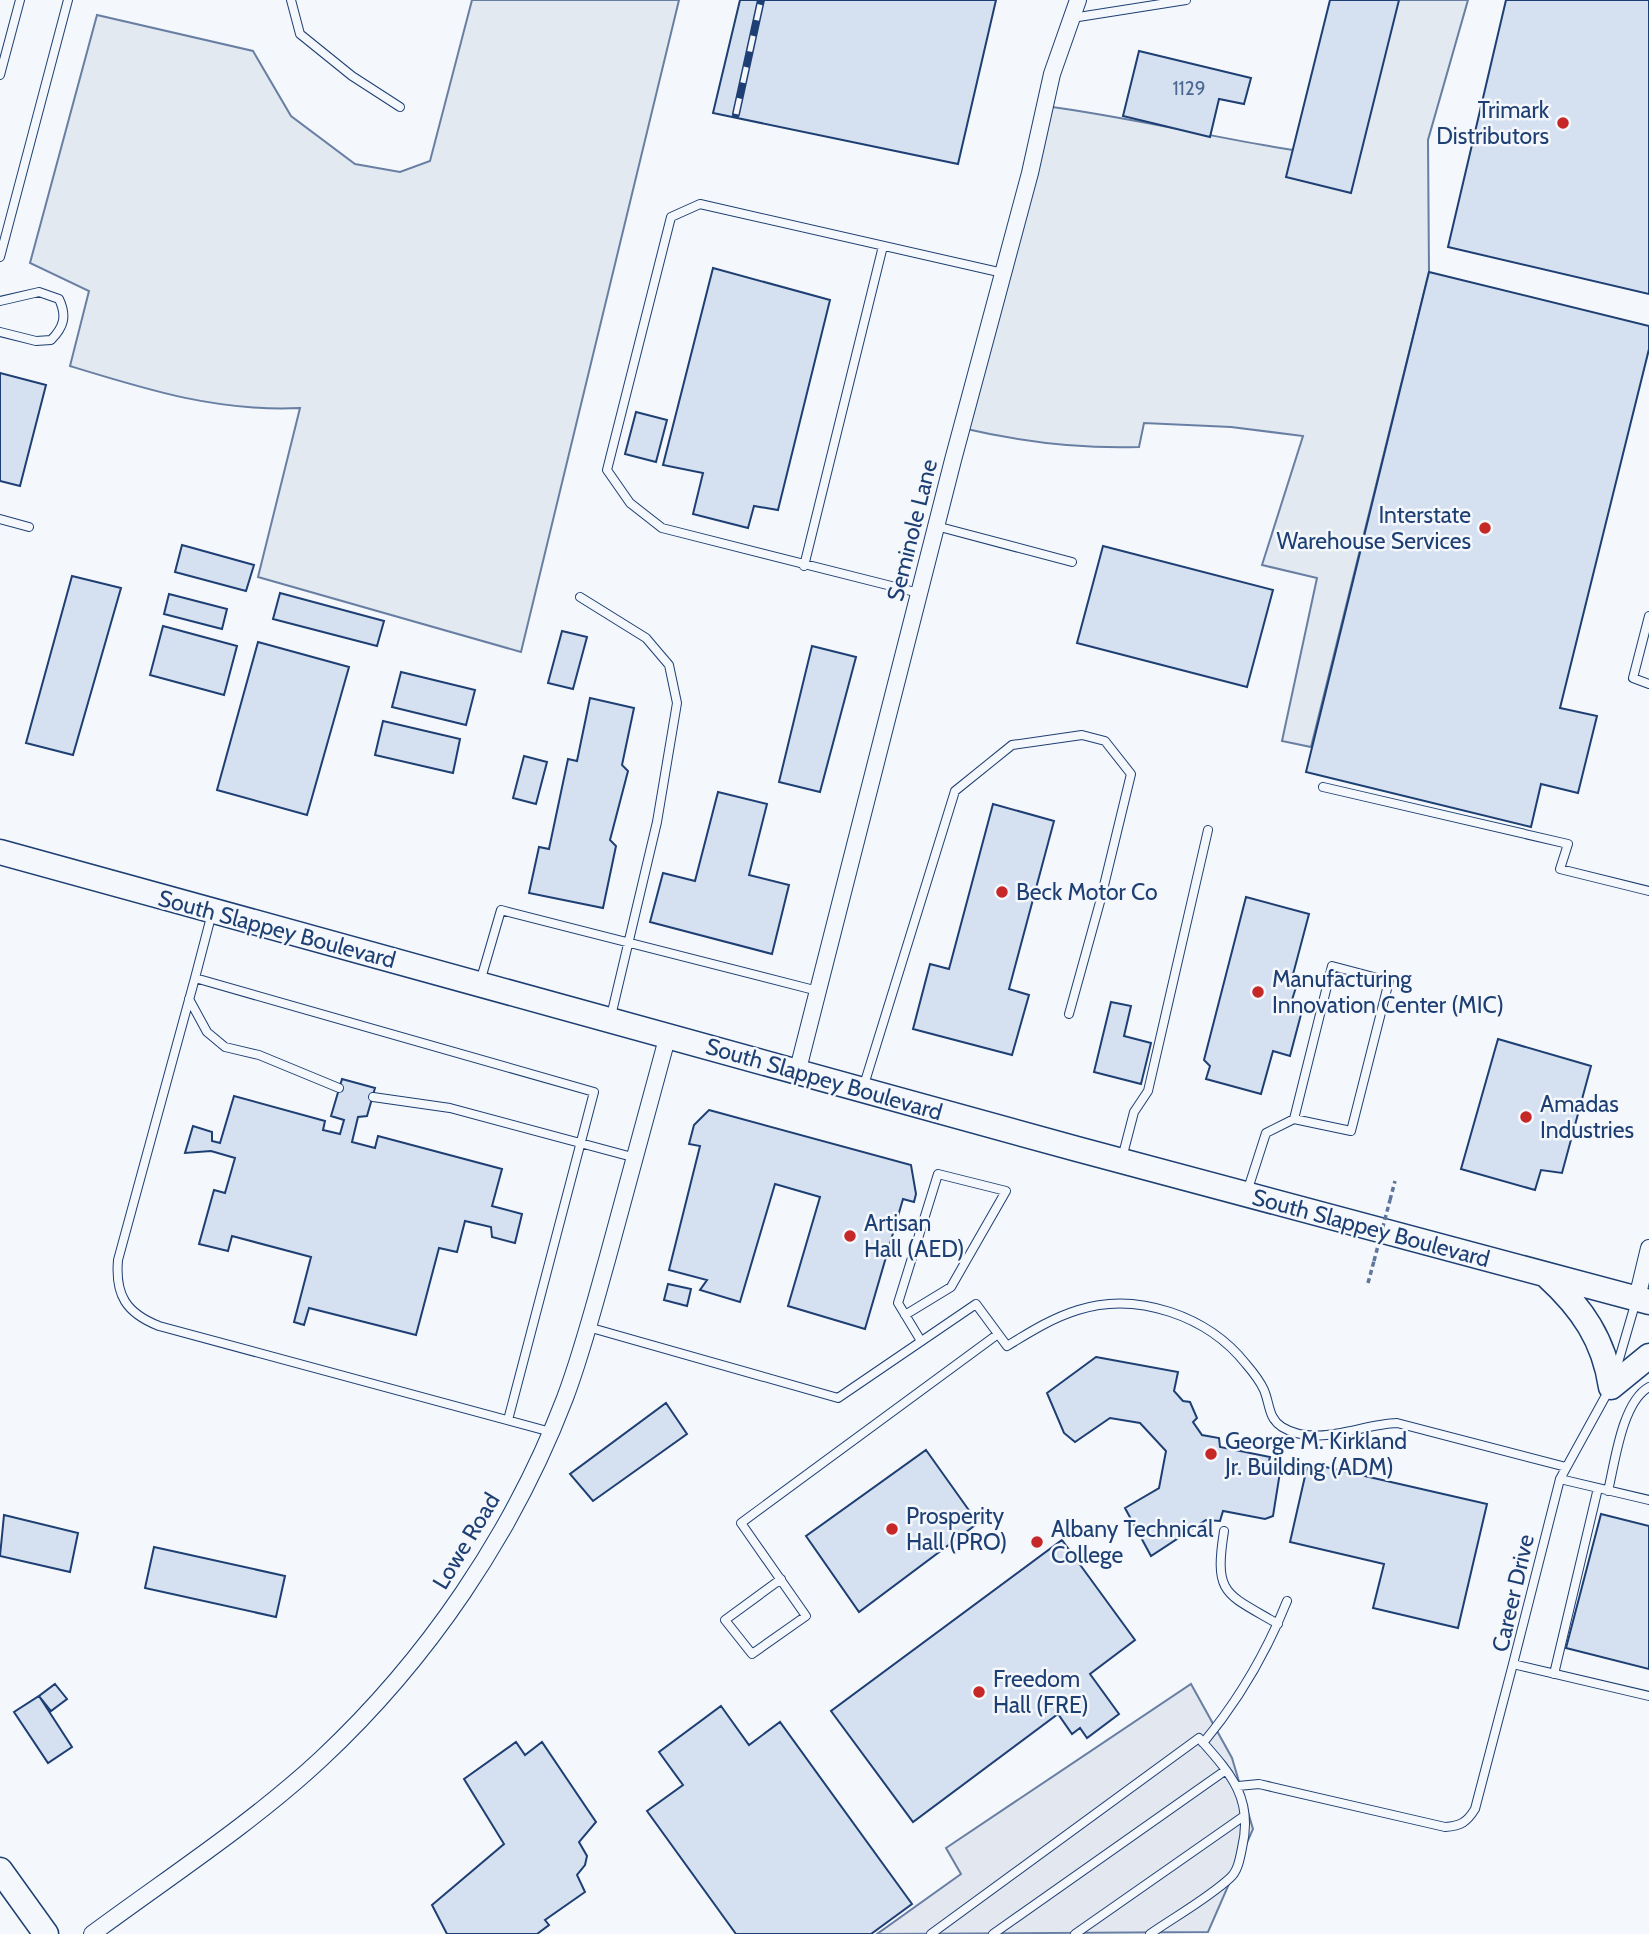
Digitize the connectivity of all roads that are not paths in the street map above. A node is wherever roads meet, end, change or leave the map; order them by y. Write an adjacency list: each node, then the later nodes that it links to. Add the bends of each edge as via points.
1 (20, 0): 7 (lane)
2 (68, 0): 10 (lane)
3 (291, 0): 8 (lane, via 300,34)
4 (1079, 0): 6 (street, Seminole Lane)
5 (1186, 0): 6 (lane)
6 (1072, 18): 11 (street, Seminole Lane, via 1052,74)
7 (0, 75)
8 (400, 107)
9 (883, 246): 11 (lane); 18 (lane); 18 (lane, via 700,204 671,217 607,470 630,503 662,528)
10 (0, 257)
11 (1003, 273): 15 (street, Seminole Lane)
12 (0, 301): 13 (lane, via 39,292 59,299 64,312 62,330 51,340 36,341)
13 (0, 331)
14 (0, 520): 16 (lane)
15 (936, 526): 17 (lane); 19 (street, Seminole Lane)
16 (29, 527)
17 (1072, 562)
18 (804, 566): 19 (lane)
19 (919, 593): 31 (street, Seminole Lane)
20 (580, 597): 28 (lane, via 646,638 669,665 677,703 656,822)
21 (1649, 616): 22 (lane, via 1633,678)
22 (1649, 684)
23 (1323, 787): 26 (lane, via 1568,844 1560,869)
24 (1208, 830): 43 (lane, via 1148,1091 1134,1112)
25 (0, 852): 27 (main road, South Slappey Boulevard)
26 (1649, 891)
27 (213, 911): 29 (lane); 30 (main road, South Slappey Boulevard)
28 (627, 944): 30 (lane, via 501,910); 31 (lane); 34 (lane)
29 (195, 978): 32 (lane); 41 (lane, via 594,1092)
30 (480, 984): 34 (main road, South Slappey Boulevard)
31 (818, 991): 36 (street, Seminole Lane)
32 (189, 999): 37 (lane, via 207,1032 225,1046); 55 (lane, via 118,1260 118,1292 125,1305 159,1326)
33 (1069, 1014): 38 (lane, via 1130,774 1105,741 1082,735 1012,745 955,791)
34 (610, 1019): 35 (main road, South Slappey Boulevard)
35 (668, 1035): 36 (main road, South Slappey Boulevard); 42 (street, Lowe Road)
36 (797, 1073): 38 (main road, South Slappey Boulevard)
37 (339, 1088)
38 (862, 1091): 43 (main road, South Slappey Boulevard)
39 (373, 1097): 41 (lane, via 450,1108)
40 (1294, 1119): 40 (lane, via 1350,1131 1389,981 1332,966); 44 (lane, via 1266,1133)
41 (580, 1144): 42 (lane); 55 (lane)
42 (636, 1158): 49 (street, Lowe Road)
43 (1121, 1161): 44 (main road, South Slappey Boulevard)
44 (1246, 1195): 46 (main road, South Slappey Boulevard)
45 (1649, 1248): 47 (street)
46 (1543, 1273): 47 (main road, South Slappey Boulevard); 53 (main road, via 1591,1325)
47 (1643, 1300): 53 (lane, Career Drive)
48 (905, 1315): 48 (lane, via 898,1303 938,1174 1006,1191 951,1287); 51 (lane)
49 (588, 1327): 51 (lane, via 838,1398); 56 (street, Lowe Road)
50 (998, 1334): 51 (lane, via 976,1304); 57 (lane, via 1007,1346 1049,1320 1081,1309 1166,1309 1198,1323 1246,1363 1264,1389 1272,1417 1283,1428 1315,1437 1397,1423); 63 (lane, via 741,1523)
51 (921, 1341)
52 (1649, 1356): 53 (main road)
53 (1611, 1387): 57 (lane, Career Drive)
54 (1649, 1387): 60 (lane, via 1628,1413)
55 (508, 1420): 56 (lane)
56 (551, 1432): 75 (street, Lowe Road, via 471,1579 418,1653 357,1724 252,1817)
57 (1566, 1467): 58 (lane, Career Drive)
58 (1560, 1479): 59 (lane); 66 (lane, Career Drive)
59 (1598, 1488): 60 (lane); 67 (lane)
60 (1608, 1490): 61 (lane)
61 (1649, 1500)
62 (1224, 1531): 65 (lane, via 1219,1564 1222,1583 1245,1605)
63 (781, 1579): 63 (lane, via 806,1616 752,1654 725,1620)
64 (1287, 1601): 65 (lane)
65 (1278, 1624): 69 (lane, via 1223,1719)
66 (1513, 1664): 67 (lane, Career Drive); 71 (lane, via 1475,1809 1459,1826 1445,1827 1259,1784)
67 (1555, 1674): 68 (lane, Career Drive)
68 (1649, 1696)
69 (1203, 1742): 70 (lane); 76 (lane, via 1199,1738)
70 (1226, 1770): 71 (lane); 77 (lane)
71 (1238, 1786): 72 (lane)
72 (1244, 1816): 78 (lane); 79 (lane, via 1244,1838 1231,1877)
73 (0, 1870): 74 (main road)
74 (46, 1934)
75 (92, 1934)
76 (931, 1934)
77 (993, 1934)
78 (1074, 1934)
79 (1150, 1934)

